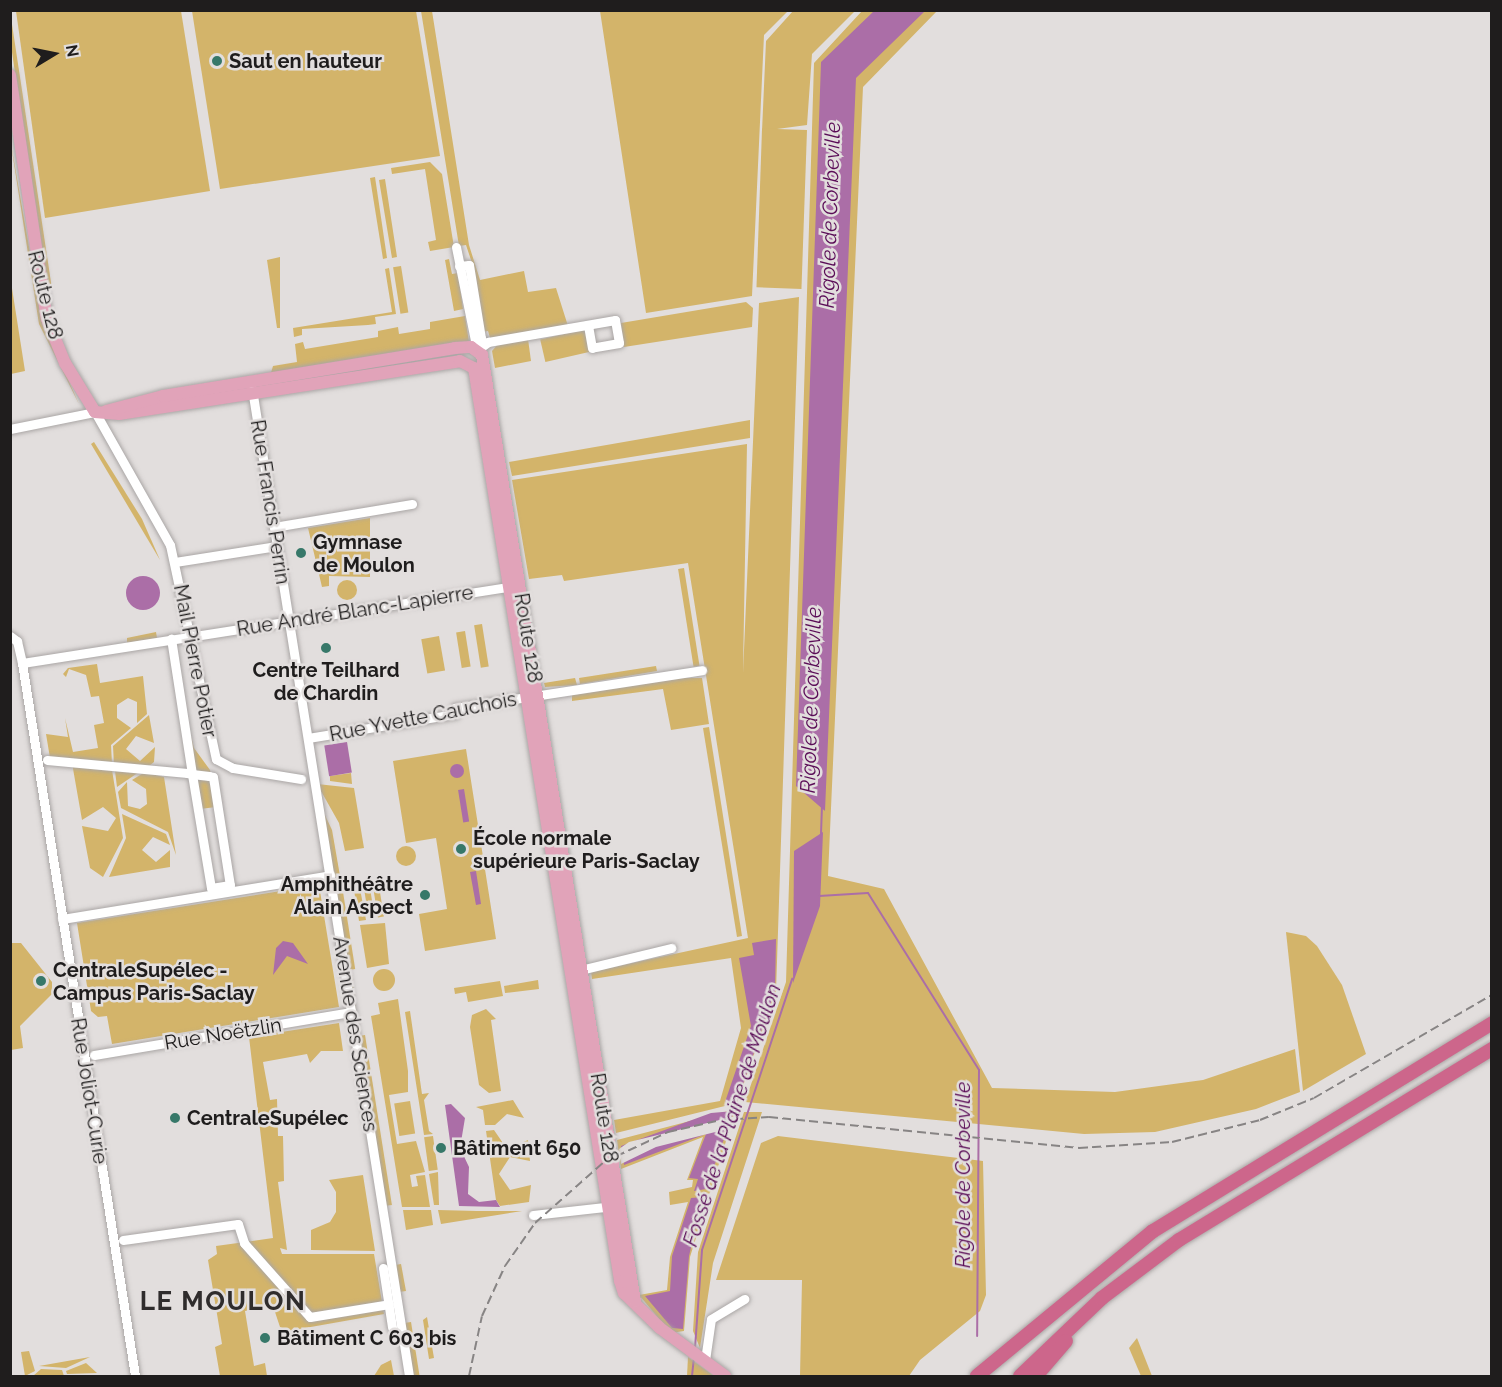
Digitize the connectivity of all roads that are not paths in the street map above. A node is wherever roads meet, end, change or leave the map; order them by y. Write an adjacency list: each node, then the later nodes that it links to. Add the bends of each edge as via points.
1 (11, 79): 3 (main road, Route 128)
2 (10, 121): 3 (main road, Route 128)
3 (30, 230): 8 (main road, Route 128, via 55,340)
4 (456, 246): 6 (street, via 459,266 469,265 472,312 481,338)
5 (588, 325): 6 (street, via 488,342)
6 (477, 350): 7 (main road, Route 128, via 455,348); 14 (main road, Route 128, via 488,377)
7 (252, 388): 8 (main road, Route 128, via 119,414); 11 (street, Rue Francis Perrin); 14 (main road, Route 128, via 447,363 470,364)
8 (101, 412): 9 (street); 13 (street, Mail Pierre Potier, via 159,520)
9 (10, 429)
10 (412, 504): 11 (street)
11 (274, 527): 12 (street, Rue Francis Perrin)
12 (277, 546): 13 (street); 15 (street, Rue Francis Perrin)
13 (175, 562): 17 (street, Mail Pierre Potier)
14 (515, 586): 15 (street, Rue André Blanc-Lapierre); 21 (main road, Route 128)
15 (289, 621): 17 (street, Rue André Blanc-Lapierre); 22 (street, Avenue des Sciences)
16 (10, 636): 19 (street, Rue Joliot-Curie, via 17,641)
17 (190, 636): 18 (street, Rue André Blanc-Lapierre); 25 (street, Mail Pierre Potier, via 216,759 232,768)
18 (171, 639): 19 (street, Rue André Blanc-Lapierre); 24 (street, Mail Pierre Potier)
19 (22, 663): 27 (street, Rue Joliot-Curie)
20 (702, 670): 21 (street)
21 (532, 696): 22 (street, Rue Yvette Cauchois, via 454,708 455,714); 29 (main road, Route 128); 34 (main road, Route 128)
22 (308, 738): 26 (street, Avenue des Sciences)
23 (47, 760): 24 (street)
24 (195, 774): 24 (street, Mail Pierre Potier, via 211,888 230,885 216,782 209,776)
25 (301, 778)
26 (330, 875): 27 (street); 30 (street, Avenue des Sciences)
27 (62, 919): 44 (street, Rue Joliot-Curie)
28 (671, 948): 29 (street)
29 (580, 970): 34 (main road, Route 128)
30 (351, 1012): 33 (street, Rue Noëtzlin); 45 (street, Avenue des Sciences)
31 (1491, 1023): 41 (highway, via 1153,1231)
32 (1491, 1049): 38 (highway, via 1242,1199)
33 (94, 1055)
34 (613, 1206): 35 (street); 43 (main road, Route 128, via 620,1281 636,1302)
35 (533, 1215)
36 (123, 1240): 40 (street, via 238,1224 244,1244 310,1317)
37 (383, 1268): 40 (street)
38 (1102, 1298): 49 (highway); 50 (highway)
39 (744, 1299): 43 (street, via 711,1318)
40 (391, 1307): 42 (street)
41 (1045, 1321): 47 (highway); 48 (highway)
42 (392, 1327)
43 (705, 1360): 46 (main road, Route 128)
44 (135, 1377)
45 (409, 1377)
46 (725, 1377)
47 (977, 1377)
48 (991, 1377)
49 (1020, 1377)
50 (1036, 1377)

